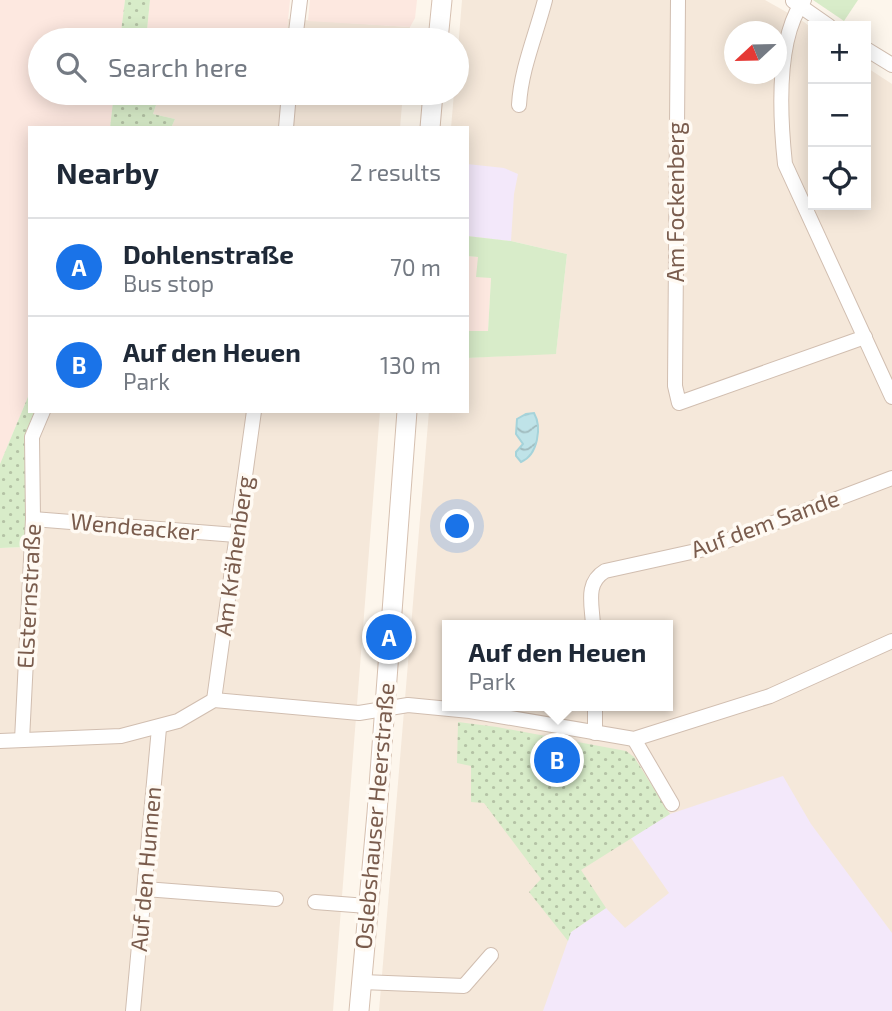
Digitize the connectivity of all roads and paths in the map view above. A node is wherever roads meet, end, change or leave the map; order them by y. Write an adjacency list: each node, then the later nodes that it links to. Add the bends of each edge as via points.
1 (300, 0): 7 (street)
2 (442, 0): 8 (main road)
3 (545, 0): 13 (street, via 520,81)
4 (678, 0): 16 (street, Am Fockenberg, via 675,386 679,403)
5 (798, 2): 6 (street); 16 (street, via 784,48 785,164)
6 (823, 21)
7 (297, 28)
8 (439, 28)
9 (871, 52): 10 (street)
10 (892, 65)
11 (288, 105): 14 (street)
12 (432, 105): 15 (main road)
13 (519, 105)
14 (286, 126)
15 (430, 126)
16 (865, 337): 17 (street)
17 (892, 397)
18 (42, 413): 22 (street, Elsternstraße, via 32,437)
19 (254, 413): 23 (street, Am Krähenberg)
20 (407, 413): 27 (main road, Oslebshauser Heerstraße)
21 (892, 478): 24 (street, Auf dem Sande, via 705,549 605,571 592,583)
22 (33, 519): 23 (street, Wendeacker); 34 (street, Elsternstraße)
23 (236, 535): 26 (street, Am Krähenberg)
24 (593, 620)
25 (892, 641): 33 (street, via 770,696)
26 (214, 700): 27 (street, via 359,713); 31 (street)
27 (383, 709): 28 (street, via 408,705); 40 (main road, Oslebshauser Heerstraße)
28 (442, 709)
29 (466, 711): 32 (street)
30 (595, 711): 32 (street)
31 (159, 727): 34 (street, via 121,736); 37 (street, Auf den Hunnen)
32 (594, 733): 33 (street)
33 (634, 739): 36 (street)
34 (22, 740): 35 (street)
35 (0, 741)
36 (672, 804)
37 (145, 889): 38 (street); 43 (street, Auf den Hunnen)
38 (276, 899)
39 (315, 902): 40 (street)
40 (368, 906): 42 (main road, Oslebshauser Heerstraße)
41 (491, 955): 42 (street, via 464,986)
42 (362, 982): 44 (main road, Oslebshauser Heerstraße)
43 (133, 1011)
44 (359, 1011)

